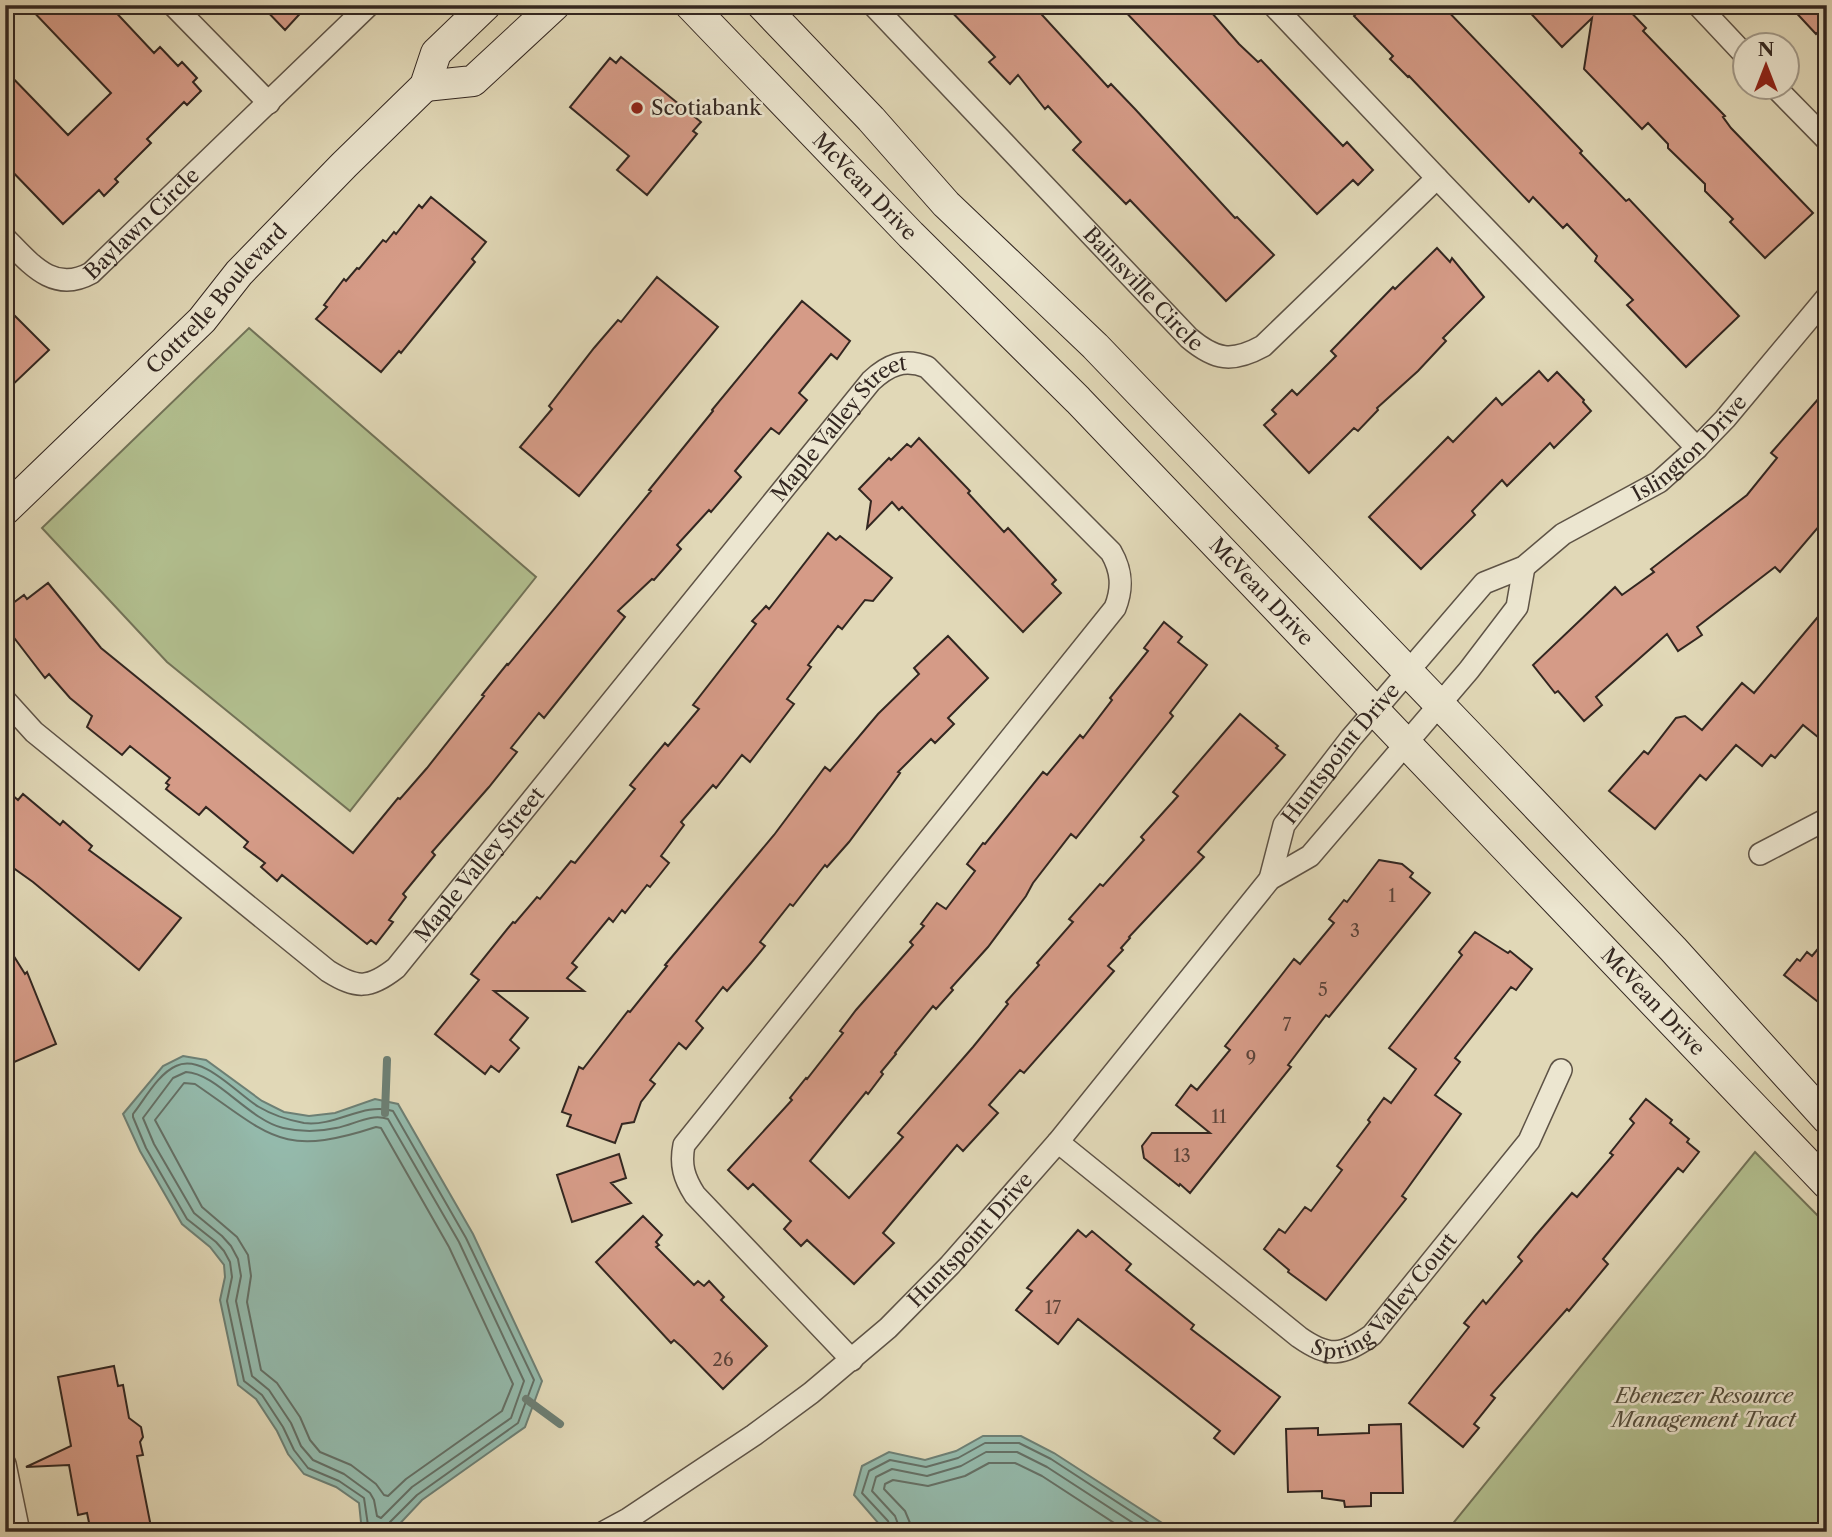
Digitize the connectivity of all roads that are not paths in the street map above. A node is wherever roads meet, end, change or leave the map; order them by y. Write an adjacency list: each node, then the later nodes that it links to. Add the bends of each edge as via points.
1 (173, 5): 13 (street)
2 (369, 5): 13 (street, Baylawn Circle)
3 (486, 5): 11 (main road, Cottrelle Boulevard, via 436,52)
4 (555, 5): 11 (main road, via 473,81)
5 (690, 5): 24 (main road, McVean Drive)
6 (762, 5): 21 (main road, via 946,204 1096,346)
7 (873, 5): 15 (street, Bainsville Circle, via 1168,317 1206,352 1222,357 1237,357 1263,346)
8 (1273, 5): 15 (street)
9 (1698, 5): 10 (street)
10 (1730, 38)
11 (425, 86): 19 (main road, Cottrelle Boulevard, via 248,263 202,320)
12 (1790, 102): 14 (street)
13 (268, 103): 16 (street, Baylawn Circle, via 115,252 82,278 64,280 40,273)
14 (1827, 140)
15 (1437, 178): 18 (street)
16 (5, 238)
17 (1827, 297): 18 (street, Islington Drive)
18 (1698, 449): 20 (street, Islington Drive, via 1659,482 1563,534)
19 (5, 510)
20 (1524, 567): 21 (street, Islington Drive, via 1484,583); 23 (street, via 1517,607)
21 (1408, 672): 23 (main road); 24 (street, Huntspoint Drive)
22 (5, 700): 33 (street, Maple Valley Street, via 34,732 328,971 347,983 367,984 396,968 870,381 902,362 927,366 1111,552 1118,565 1121,593 1115,608 684,1144 685,1180 695,1195)
23 (1439, 704): 25 (street, Huntspoint Drive); 30 (main road, via 1673,949)
24 (1375, 711): 25 (main road, McVean Drive); 28 (street, Huntspoint Drive, via 1284,825)
25 (1406, 743): 28 (street, Huntspoint Drive, via 1310,856); 32 (main road, McVean Drive)
26 (1827, 819): 27 (street)
27 (1760, 854)
28 (1270, 879): 31 (street, Huntspoint Drive)
29 (1561, 1070): 31 (street, Spring Valley Court, via 1529,1141 1372,1335 1338,1352 1318,1350 1299,1337)
30 (1827, 1119)
31 (1058, 1142): 33 (street, Huntspoint Drive, via 950,1265)
32 (1827, 1184)
33 (852, 1360): 35 (street, Huntspoint Drive)
34 (5, 1464): 36 (street)
35 (632, 1525): 37 (street, Huntspoint Drive)
36 (19, 1532)
37 (604, 1532)

